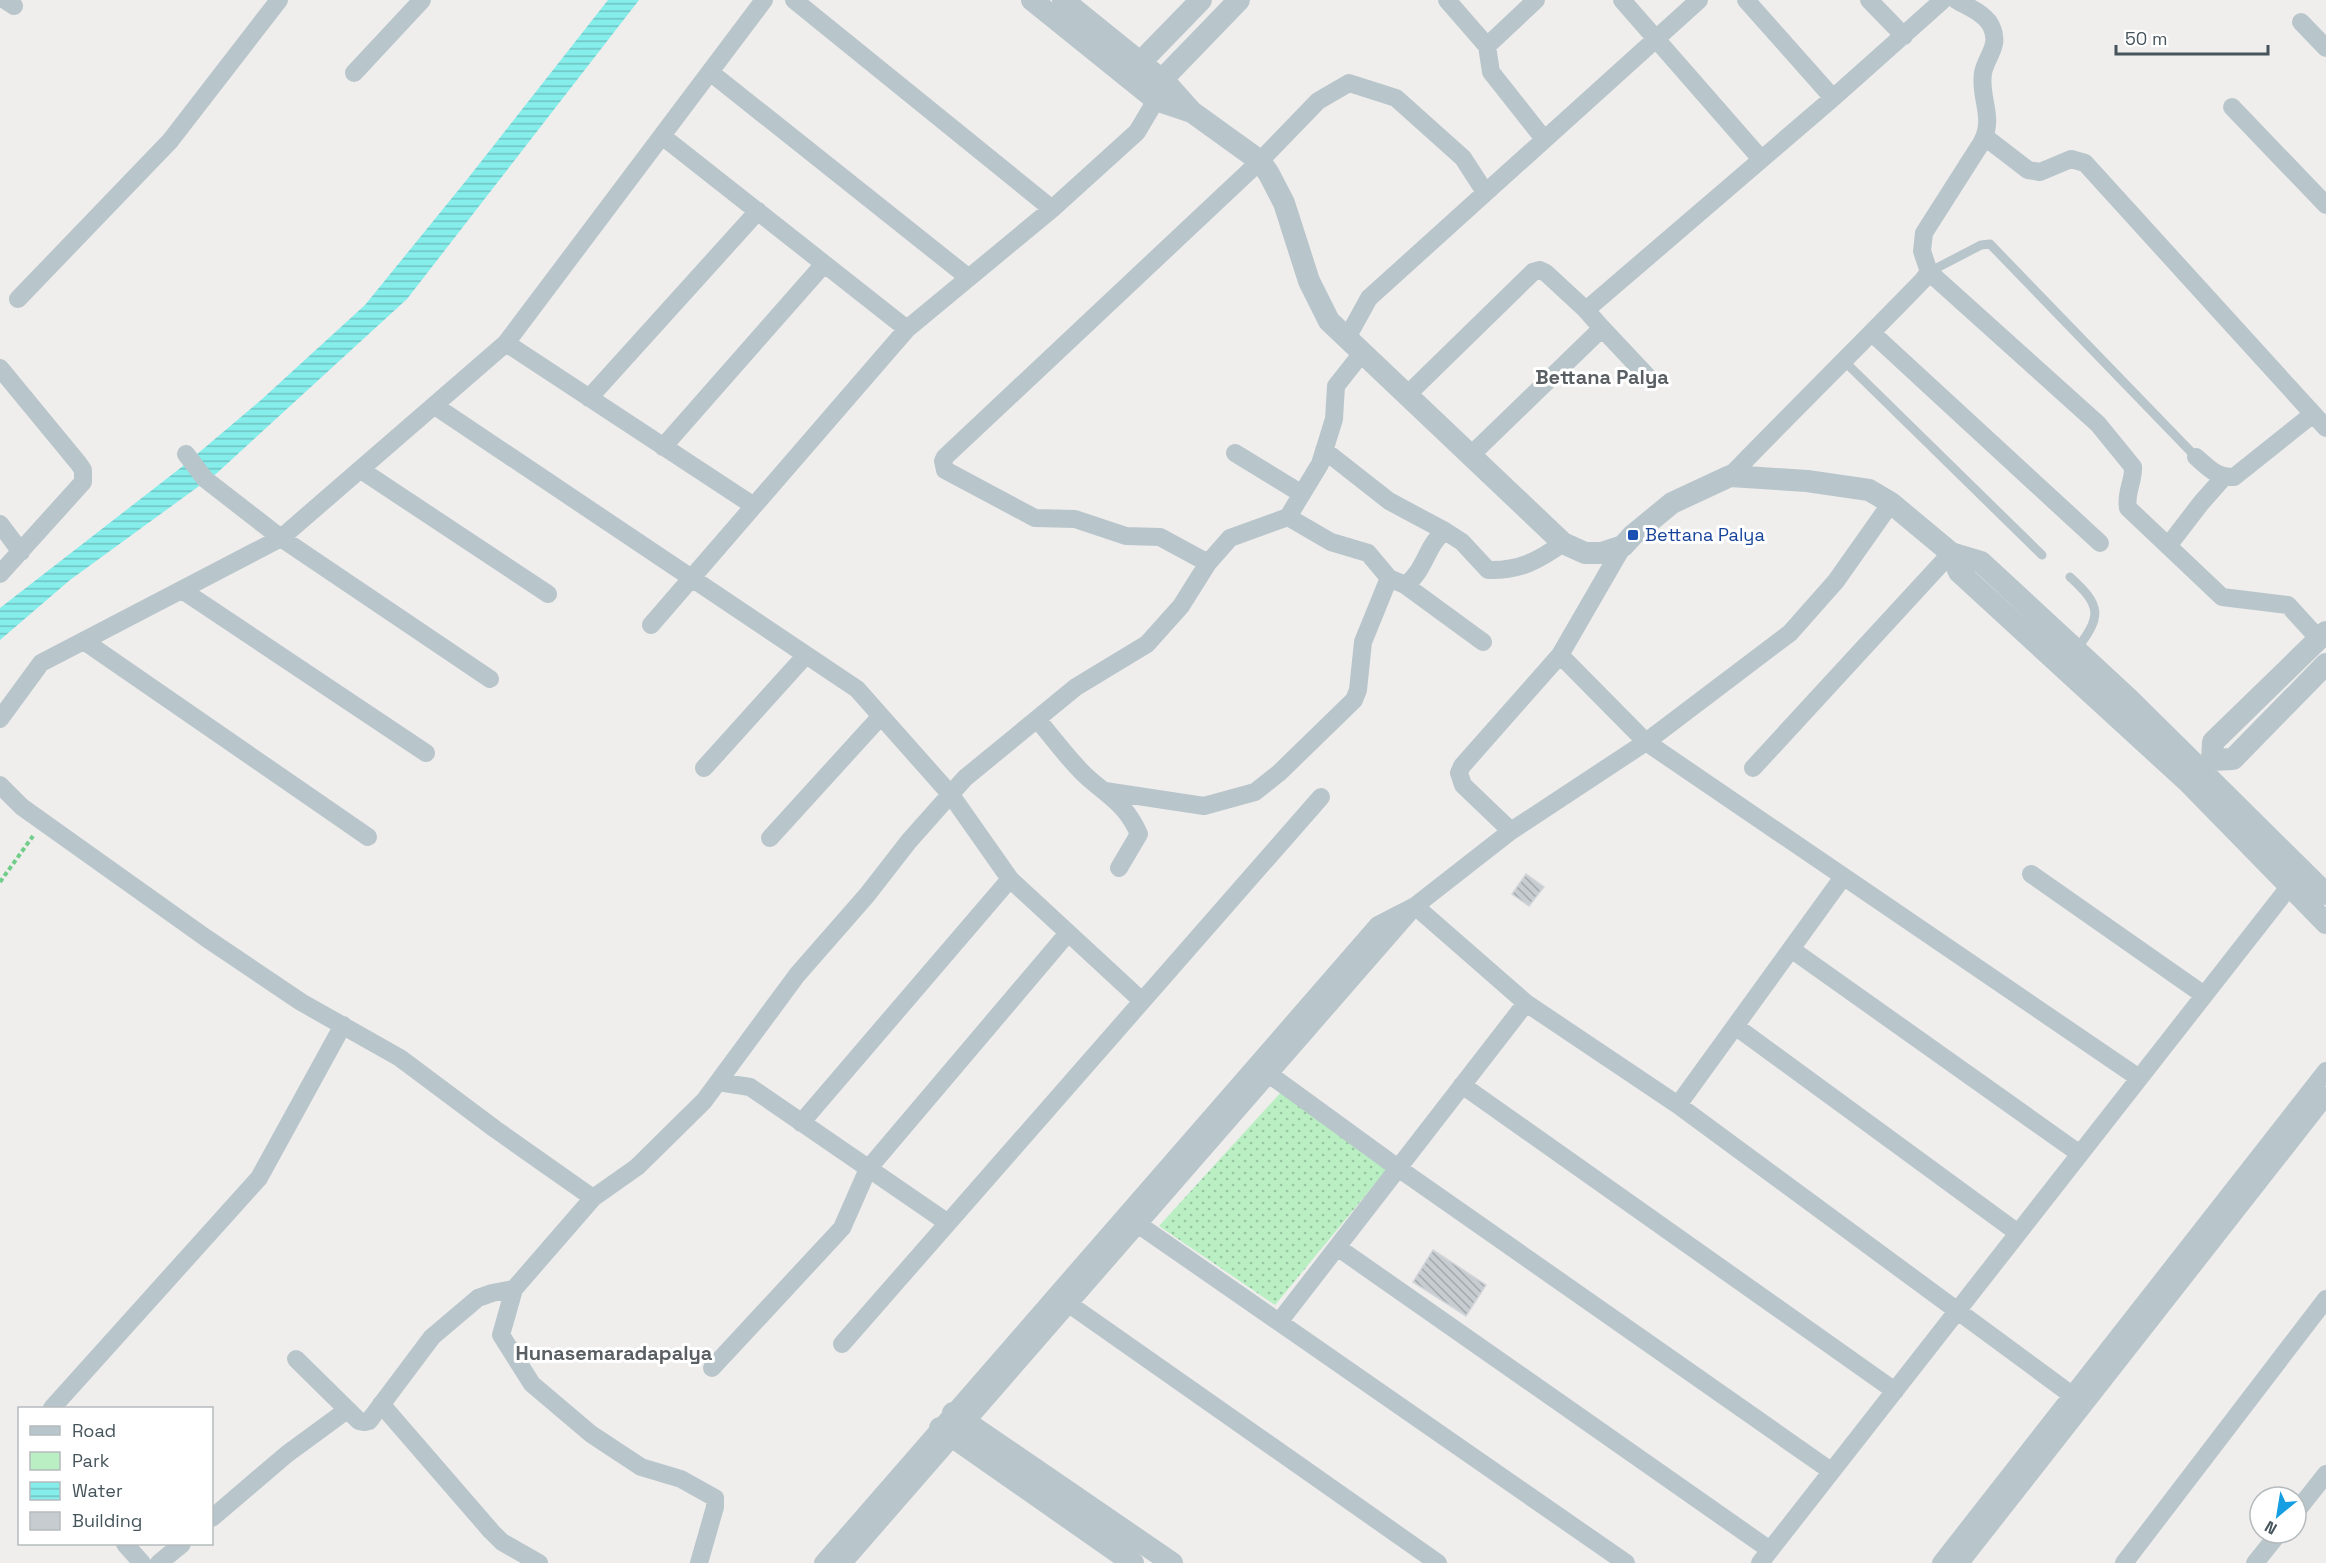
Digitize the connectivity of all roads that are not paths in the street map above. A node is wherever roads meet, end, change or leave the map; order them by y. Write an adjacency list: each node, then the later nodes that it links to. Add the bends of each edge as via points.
1 (279, 0): 40 (street, via 170,141)
2 (422, 0): 24 (street)
3 (764, 0): 23 (street)
4 (794, 0): 35 (street)
5 (1032, 0): 22 (street)
6 (1063, 0): 22 (street)
7 (1201, 0): 22 (street)
8 (1239, 0): 25 (street)
9 (1447, 0): 20 (street)
10 (1536, 0): 20 (street)
11 (1622, 0): 19 (street)
12 (1699, 0): 19 (street)
13 (1746, 0): 26 (street)
14 (1869, 0): 18 (street)
15 (1943, 0): 18 (street)
16 (1956, 0): 29 (street, via 1984,17 1993,28 1994,49 1983,76 1989,128)
17 (2301, 22): 21 (street)
18 (1904, 36): 26 (street)
19 (1657, 37): 30 (street); 31 (street)
20 (1487, 46): 30 (street, via 1491,72)
21 (2326, 48)
22 (1134, 70): 25 (street)
23 (710, 72): 28 (street); 39 (street)
24 (354, 73)
25 (1155, 91): 32 (street, via 1192,112); 35 (street, via 1137,132)
26 (1833, 98): 31 (street)
27 (2232, 107): 34 (street)
28 (662, 136): 36 (street); 45 (street)
29 (1985, 137): 38 (street, via 1924,233 1922,251); 53 (street, via 2035,172 2071,159 2085,163)
30 (1544, 139): 33 (street)
31 (1761, 159): 41 (street)
32 (1260, 161): 33 (street, via 1318,101 1349,83 1395,98 1463,158); 46 (street, via 1284,203 1309,280 1329,321); 78 (street, via 943,461 945,470 1035,518 1075,519 1126,536 1160,537)
33 (1485, 192): 46 (street, via 1369,298)
34 (2326, 205)
35 (1052, 209): 39 (street)
36 (758, 211): 37 (street); 51 (street)
37 (824, 264): 43 (street); 55 (street)
38 (1929, 272): 44 (street); 60 (lane, via 1990,244); 74 (street, via 2098,424 2133,466 2128,508)
39 (969, 278): 43 (street)
40 (18, 298)
41 (1586, 310): 42 (street); 50 (street, via 1546,273 1533,272)
42 (1600, 326): 49 (street); 59 (street)
43 (907, 330): 66 (street)
44 (1872, 333): 47 (street); 72 (street)
45 (506, 343): 51 (street); 52 (street)
46 (1354, 345): 50 (street); 56 (street, via 1336,386 1334,419)
47 (1843, 360): 62 (street); 77 (lane)
48 (0, 368): 75 (street, via 79,464 84,477)
49 (1647, 376)
50 (1407, 395): 59 (street)
51 (589, 398): 55 (street)
52 (435, 406): 61 (street); 81 (street)
53 (2313, 414): 54 (street); 63 (street, via 2243,471 2234,477)
54 (2326, 428)
55 (663, 447): 66 (street)
56 (1324, 450): 64 (street); 69 (street, via 1389,501)
57 (1235, 453): 64 (street)
58 (186, 454): 70 (street, via 205,479)
59 (1471, 455): 71 (street)
60 (2196, 457): 63 (street)
61 (361, 470): 70 (street); 84 (street)
62 (1730, 476): 65 (street, via 1869,490); 73 (street, via 1672,503)
63 (2224, 477): 74 (street)
64 (1302, 494): 67 (street)
65 (1891, 503): 76 (street); 97 (street, via 1836,581 1790,633)
66 (754, 506): 81 (street)
67 (1288, 517): 78 (street, via 1230,538); 82 (street, via 1331,542 1368,553)
68 (0, 524): 75 (street)
69 (1445, 531): 71 (street, via 1462,542 1488,570 1510,571 1545,556); 82 (street, via 1436,538 1415,579)
70 (281, 538): 83 (street); 93 (street)
71 (1563, 543): 73 (street, via 1585,553 1602,553)
72 (2100, 543)
73 (1623, 546): 91 (street)
74 (2168, 546): 86 (street, via 2222,597 2288,605)
75 (21, 552): 79 (street)
76 (1950, 553): 89 (street, via 1981,562); 100 (street); 101 (street, via 1959,572)
77 (2042, 555)
78 (1208, 563): 96 (street, via 1181,606 1147,644 1076,687)
79 (0, 574)
80 (2070, 577): 89 (lane, via 2088,593 2095,611 2092,630)
81 (691, 579): 85 (street); 90 (street)
82 (1397, 582): 88 (street); 103 (street, via 1363,642 1354,700 1255,792 1204,806)
83 (182, 591): 87 (street); 98 (street)
84 (548, 594)
85 (651, 625)
86 (2322, 635): 101 (street, via 2213,742)
87 (84, 641): 95 (street, via 41,663); 107 (street)
88 (1483, 642)
89 (2076, 650): 101 (street)
90 (806, 655): 94 (street, via 857,689); 99 (street)
91 (1560, 655): 97 (street); 106 (street, via 1460,773 1463,785)
92 (2326, 664): 101 (street, via 2233,759)
93 (490, 679)
94 (881, 716): 104 (street); 108 (street)
95 (0, 719)
96 (1037, 719): 103 (street, via 1086,776); 104 (street, via 965,778)
97 (1646, 742): 106 (street); 111 (street)
98 (426, 753)
99 (704, 768)
100 (1753, 768)
101 (2201, 771): 113 (street); 114 (street)
102 (0, 785): 122 (street, via 22,807 206,938 301,1002)
103 (1105, 790): 109 (street, via 1119,802 1139,834)
104 (951, 795): 112 (street); 127 (street, via 797,975)
105 (1320, 797): 120 (street)
106 (1511, 831): 115 (street)
107 (368, 837)
108 (770, 838)
109 (1119, 868)
110 (2031, 874): 119 (street)
111 (1843, 877): 118 (street); 126 (street)
112 (1010, 879): 117 (street); 131 (street)
113 (2289, 887): 116 (street); 119 (street)
114 (2326, 894)
115 (1415, 906): 121 (street); 124 (street); 124 (street, via 1378,925)
116 (2326, 923)
117 (1068, 933): 120 (street); 134 (street)
118 (1791, 949): 123 (street); 132 (street)
119 (2204, 995): 126 (street)
120 (1142, 1001): 137 (street)
121 (1526, 1003): 128 (street); 130 (street)
122 (343, 1025): 135 (street, via 400,1058); 151 (street, via 259,1178)
123 (1735, 1026): 130 (street); 138 (street)
124 (1262, 1069): 133 (street); 136 (street)
125 (2326, 1071): 129 (street)
126 (2139, 1078): 132 (street)
127 (718, 1082): 131 (street, via 750,1087); 135 (street, via 637,1167)
128 (1462, 1085): 133 (street); 148 (street)
129 (2320, 1102): 149 (street)
130 (1678, 1105): 143 (street)
131 (801, 1123): 134 (street)
132 (2080, 1154): 138 (street)
133 (1398, 1168): 139 (street); 154 (street)
134 (868, 1169): 137 (street); 147 (street, via 842,1228)
135 (593, 1198): 140 (street)
136 (1132, 1220): 141 (street); 144 (street)
137 (948, 1223): 145 (street)
138 (2018, 1233): 143 (street)
139 (1337, 1247): 144 (street); 161 (street)
140 (514, 1289): 150 (street, via 478,1298 432,1337); 166 (street, via 501,1335 532,1384 591,1434 641,1467 681,1479 715,1498)
141 (1062, 1299): 153 (street); 170 (street)
142 (2326, 1299): 174 (street)
143 (1957, 1310): 148 (street); 149 (street)
144 (1279, 1322): 171 (street)
145 (842, 1344)
146 (296, 1359): 152 (street)
147 (712, 1368)
148 (1894, 1391): 154 (street)
149 (2078, 1400): 172 (street); 173 (street)
150 (381, 1404): 152 (street, via 364,1422); 165 (street, via 491,1531 502,1542)
151 (53, 1407)
152 (347, 1410): 157 (street, via 286,1454)
153 (953, 1425): 162 (street); 167 (street); 168 (street); 169 (street)
154 (1832, 1471): 161 (street)
155 (2326, 1474): 156 (street)
156 (2308, 1497)
157 (213, 1517)
158 (126, 1545): 163 (street)
159 (181, 1545): 164 (street)
160 (2270, 1545): 175 (street)
161 (1765, 1557)
162 (1159, 1560)
163 (142, 1563)
164 (159, 1563)
165 (539, 1563)
166 (699, 1563)
167 (823, 1563)
168 (843, 1563)
169 (1133, 1563)
170 (1438, 1563)
171 (1626, 1563)
172 (1941, 1563)
173 (1960, 1563)
174 (2124, 1563)
175 (2256, 1563)

